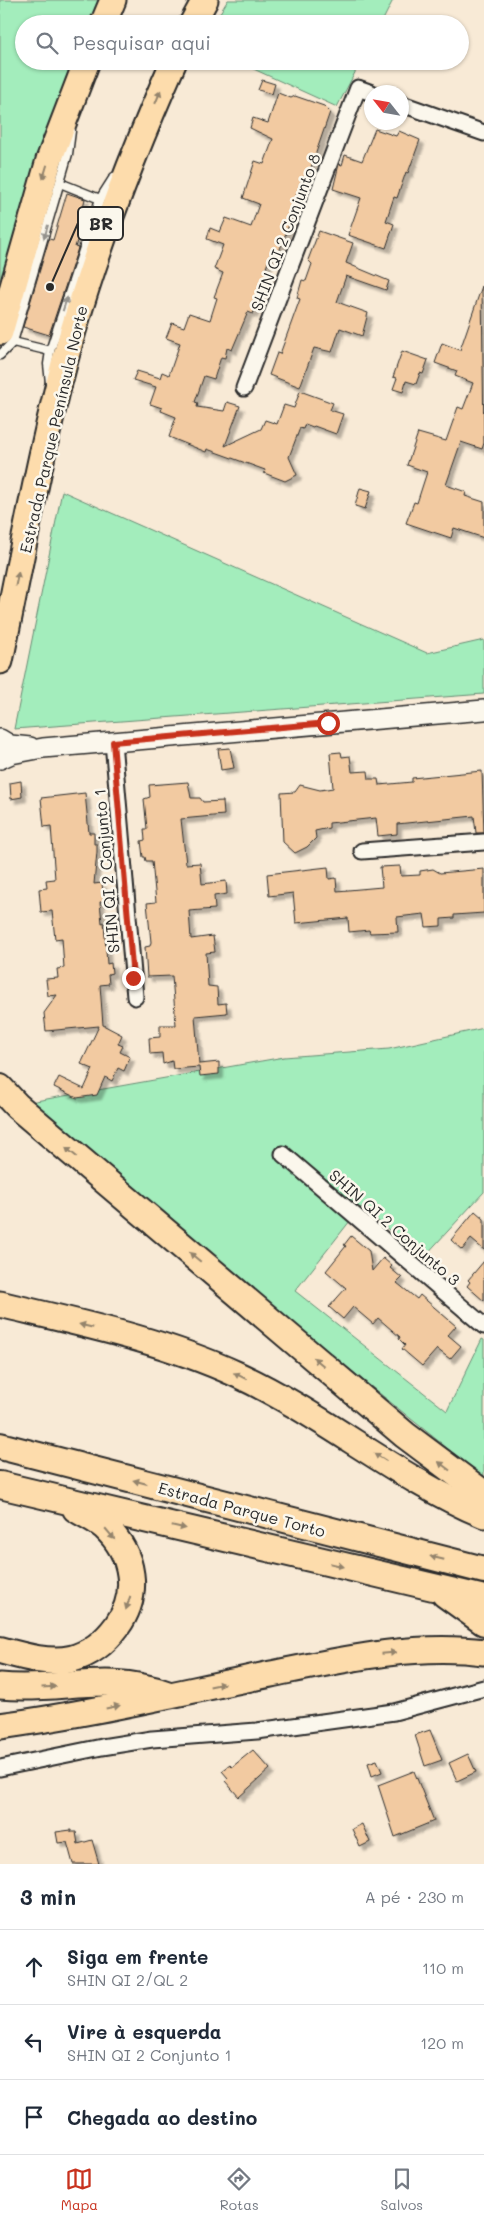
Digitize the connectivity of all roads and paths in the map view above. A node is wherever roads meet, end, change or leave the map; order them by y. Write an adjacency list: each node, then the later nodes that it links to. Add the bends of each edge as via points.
1 (112, 0): 3 (main road)
2 (205, 0): 4 (main road)
3 (106, 15)
4 (197, 15)
5 (170, 70): 10 (main road, Estrada Parque Península Norte, one-way to 5)
6 (83, 72): 11 (lane); 13 (main road, one-way to 13, via 49,160)
7 (364, 92): 16 (street, SHIN QI 2 Conjunto 8)
8 (409, 106): 9 (street)
9 (484, 133)
10 (144, 134): 12 (lane); 17 (main road, Estrada Parque Península Norte, via 92,271)
11 (60, 183): 12 (lane); 13 (lane, one-way to 13)
12 (100, 198): 14 (lane, one-way to 12)
13 (6, 337): 14 (lane); 15 (lane)
14 (50, 351): 17 (lane, via 48,364)
15 (0, 355)
16 (244, 388)
17 (53, 412): 18 (main road, Estrada Parque Península Norte, one-way to 17)
18 (3, 625): 19 (main road, Estrada Parque Península Norte)
19 (0, 661)
20 (484, 710): 22 (street)
21 (0, 739): 23 (street, via 10,745)
22 (113, 742): 23 (street); 27 (street, SHIN QI 2 Conjunto 1)
23 (44, 748): 24 (street)
24 (0, 759)
25 (484, 842): 26 (street)
26 (362, 851)
27 (135, 997)
28 (0, 1088): 34 (highway, one-way to 28, via 405,1435 17,1106)
29 (283, 1154): 31 (street, SHIN QI 2 Conjunto 3)
30 (0, 1304): 36 (main road, one-way to 30, via 432,1490 351,1438 237,1374 187,1354 117,1333)
31 (484, 1326)
32 (0, 1446): 37 (highway, Estrada Parque Torto, one-way to 32)
33 (0, 1485): 35 (highway, Estrada Parque Torto)
34 (484, 1494)
35 (59, 1498): 38 (highway, Estrada Parque Torto, one-way to 38); 41 (highway, one-way to 41, via 104,1527 126,1556 132,1574 131,1595 124,1616 99,1645 71,1659 30,1658)
36 (484, 1515)
37 (484, 1570)
38 (439, 1589): 39 (highway, Estrada Parque Torto); 40 (highway)
39 (484, 1599)
40 (484, 1622)
41 (0, 1650)
42 (484, 1652): 45 (main road, one-way to 42, via 374,1654 460,1649)
43 (0, 1686): 45 (main road, one-way to 45, via 46,1688 110,1682 145,1686)
44 (484, 1688): 47 (street, via 394,1712 102,1746)
45 (169, 1695): 46 (main road, one-way to 45, via 79,1714)
46 (4, 1725)
47 (0, 1768)

